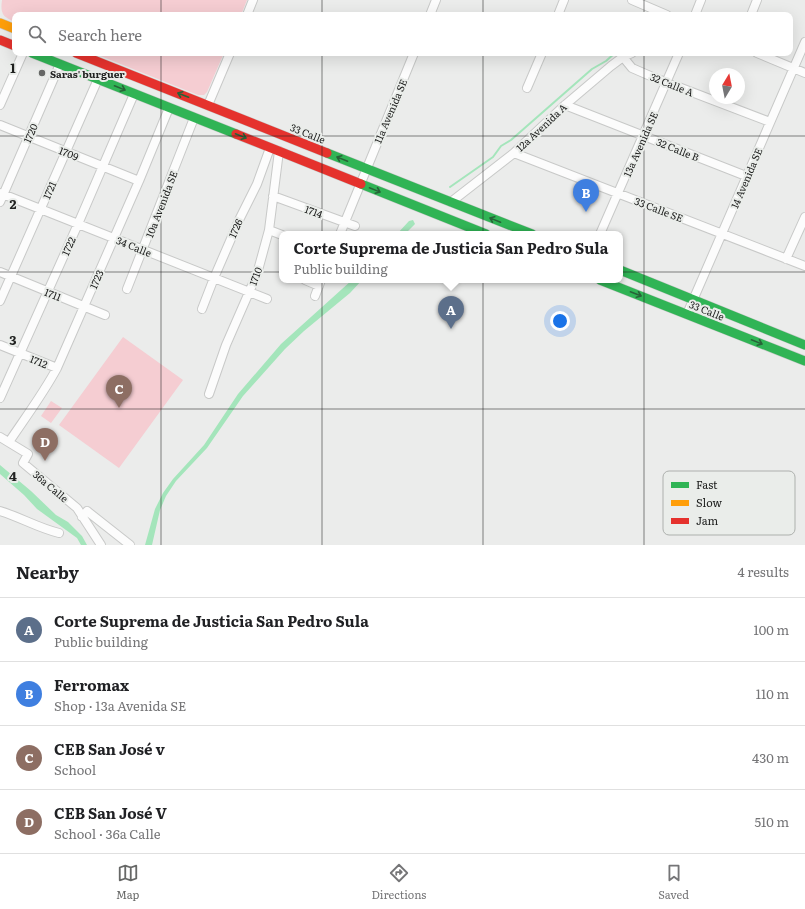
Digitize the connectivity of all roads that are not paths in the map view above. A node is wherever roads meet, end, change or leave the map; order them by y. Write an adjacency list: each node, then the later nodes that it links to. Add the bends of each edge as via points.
1 (253, 0): 7 (street)
2 (436, 0): 8 (street)
3 (564, 0): 9 (street)
4 (632, 0): 10 (street)
5 (701, 0): 11 (street)
6 (757, 0): 12 (street)
7 (248, 12)
8 (431, 12)
9 (559, 12)
10 (660, 12)
11 (696, 12)
12 (752, 12)
13 (0, 23): 14 (main road)
14 (12, 28)
15 (0, 40): 17 (main road)
16 (805, 42): 28 (street, 14 Avenida SE)
17 (12, 45)
18 (22, 56): 34 (street)
19 (40, 56): 27 (main road)
20 (84, 56): 35 (main road, 33 Calle, one-way to 20)
21 (229, 56): 35 (street)
22 (413, 56): 48 (street, 11a Avenida SE)
23 (541, 56): 32 (street)
24 (678, 56): 31 (street, 13a Avenida SE)
25 (764, 56): 28 (street)
26 (623, 57): 31 (street, 32 Calle A, via 632,68); 36 (street, 12a Avenida A)
27 (60, 64): 30 (main road); 42 (street, 1720)
28 (793, 68): 29 (street); 39 (street, 14 Avenida SE)
29 (805, 73)
30 (98, 79): 33 (main road, one-way to 33); 44 (street, 1721)
31 (667, 83): 39 (street, 32 Calle A); 41 (street, 13a Avenida SE)
32 (527, 88)
33 (134, 94): 37 (main road); 47 (street, 1722)
34 (0, 105)
35 (208, 105): 48 (main road, 33 Calle, one-way to 35)
36 (566, 105): 41 (street, 32 Calle B); 46 (street, 12a Avenida A)
37 (169, 108): 38 (main road); 50 (street, 1723)
38 (194, 118): 43 (main road, one-way to 43); 69 (street, 10a Avenida SE)
39 (770, 122): 49 (street, 14 Avenida SE)
40 (0, 126): 42 (street, 1709)
41 (644, 136): 49 (street, 32 Calle B); 52 (street, 13a Avenida SE)
42 (29, 137): 44 (street, 1709); 54 (street, 1720)
43 (270, 148): 45 (main road); 75 (street, 1726, via 257,184)
44 (66, 152): 47 (street, 1709); 56 (street, 1721)
45 (279, 152): 51 (main road); 53 (street, 1710)
46 (514, 153): 52 (street, 33 Calle SE); 55 (street, 12a Avenida A)
47 (103, 167): 50 (street, 1709); 59 (street, 1722)
48 (366, 168): 51 (street, 11a Avenida SE); 55 (main road, 33 Calle)
49 (746, 176): 67 (street, 14 Avenida SE)
50 (139, 181): 68 (street, 1723)
51 (360, 184): 58 (street, 11a Avenida SE); 63 (main road, one-way to 63)
52 (618, 193): 65 (street, 13a Avenida SE); 67 (street, 33 Calle SE)
53 (273, 196): 58 (street, 1714); 61 (street, 1710)
54 (1, 197): 56 (street, 34 Calle)
55 (450, 202): 64 (main road, 33 Calle, one-way to 55)
56 (40, 209): 59 (street, 34 Calle); 74 (street, 1721)
57 (805, 217): 70 (street)
58 (344, 223): 60 (street, 1714); 62 (street, 11a Avenida SE)
59 (78, 224): 68 (street, 34 Calle); 79 (street, 1722)
60 (355, 226)
61 (269, 230): 66 (street); 80 (street, 1710, via 257,274)
62 (341, 231)
63 (478, 231)
64 (524, 231)
65 (601, 231)
66 (279, 234)
67 (722, 234): 70 (street, 33 Calle SE); 83 (street, 14 Avenida SE)
68 (114, 238): 69 (street, 34 Calle); 85 (street, 1723)
69 (143, 250): 75 (street, 34 Calle); 78 (street, 10a Avenida SE)
70 (786, 259): 71 (street, 33 Calle SE)
71 (805, 266)
72 (623, 271): 83 (main road, 33 Calle)
73 (0, 272): 74 (street, 1711)
74 (11, 276): 79 (street, 1711); 84 (street, 1721)
75 (214, 278): 80 (street, 34 Calle); 86 (street, 1726)
76 (320, 283): 81 (street)
77 (608, 283): 87 (main road, 33 Calle, one-way to 87)
78 (127, 289)
79 (48, 292): 85 (street, 1711); 91 (street, 1722)
80 (249, 292): 82 (street, 34 Calle); 94 (street, 1710, via 226,345)
81 (315, 296)
82 (267, 299)
83 (693, 300): 87 (street, 14 Avenida SE); 90 (main road, 33 Calle)
84 (0, 301)
85 (84, 306): 88 (street, 1711); 93 (street, 1723)
86 (202, 309)
87 (687, 314): 92 (main road, 33 Calle, one-way to 92)
88 (105, 315)
89 (0, 345): 91 (street, 1712)
90 (805, 345)
91 (20, 353): 93 (street, 1712); 95 (street, 1722)
92 (805, 361)
93 (57, 368): 97 (street, 1723)
94 (209, 394)
95 (0, 398)
96 (0, 438): 97 (street, 36a Calle)
97 (9, 442): 99 (street, 36a Calle, via 28,454 23,463 77,508)
98 (0, 511): 100 (street, via 45,530)
99 (82, 517): 101 (street, 36a Calle); 102 (street, via 87,511)
100 (59, 533)
101 (101, 545)
102 (130, 545)

